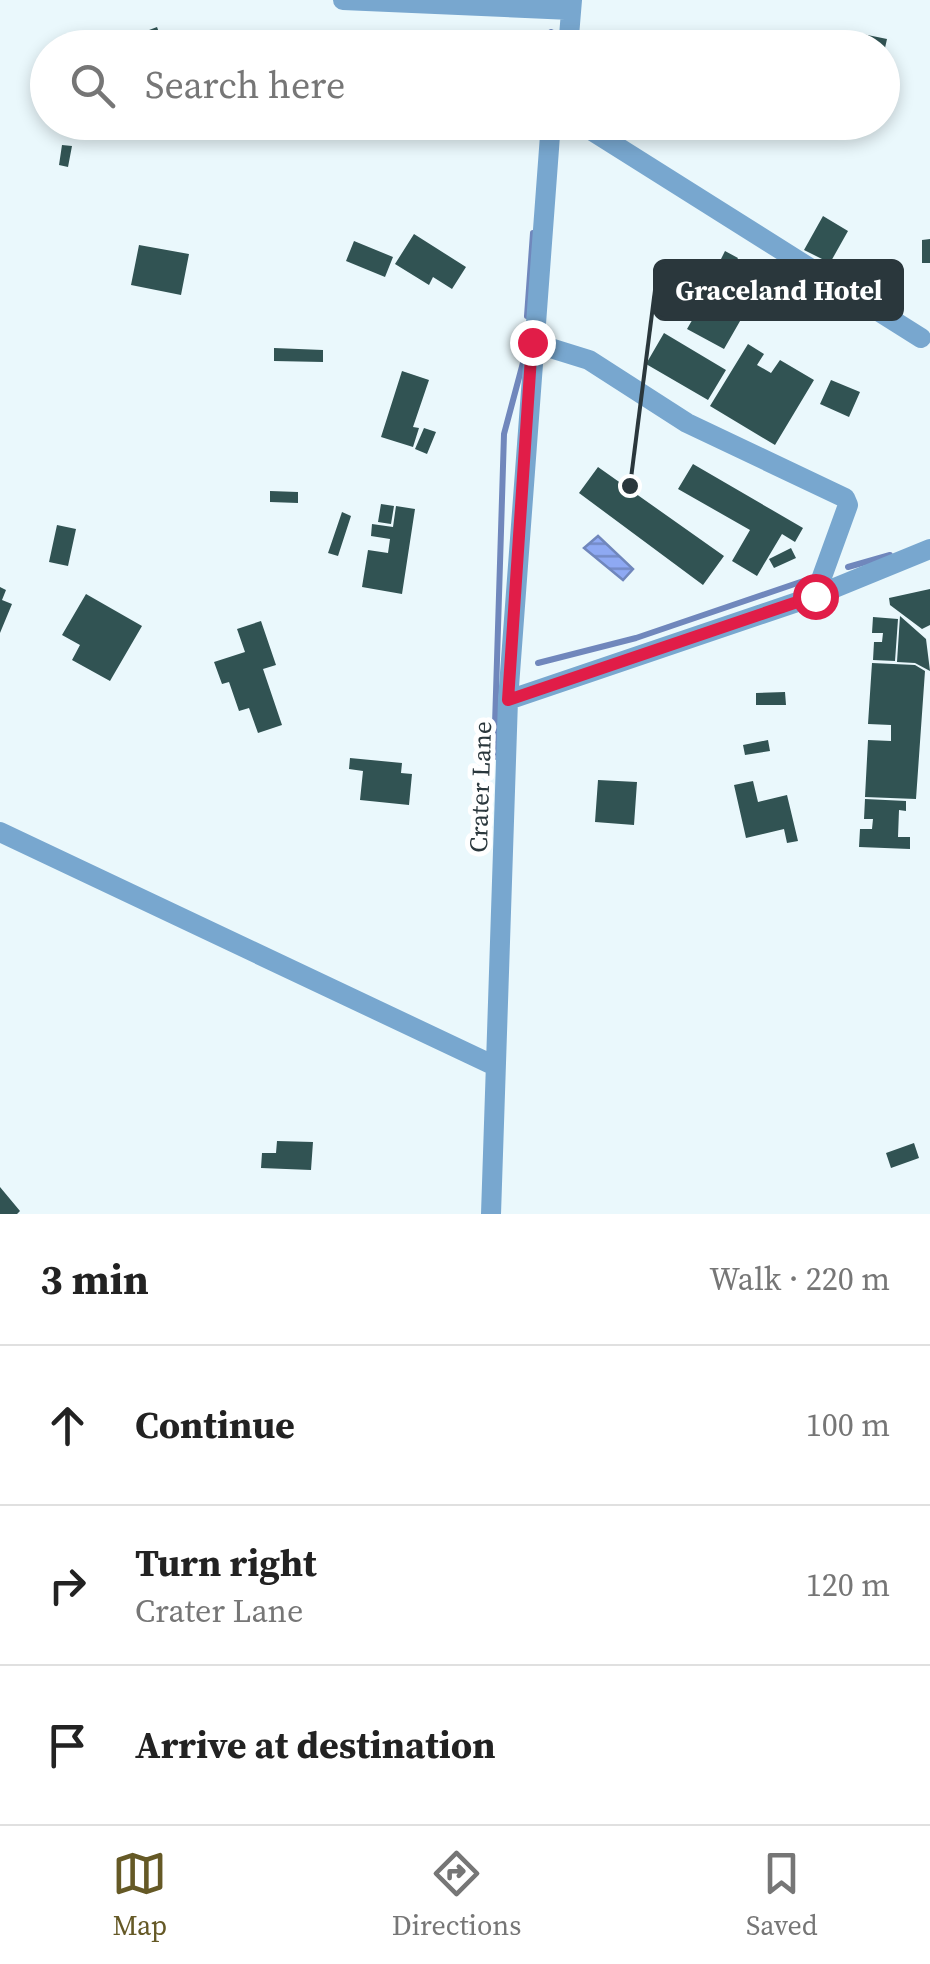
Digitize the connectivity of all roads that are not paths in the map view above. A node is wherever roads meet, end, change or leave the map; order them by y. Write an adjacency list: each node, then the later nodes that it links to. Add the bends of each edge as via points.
1 (343, 0): 2 (street)
2 (572, 5): 3 (street)
3 (570, 30)
4 (550, 140): 7 (street, Crater Lane)
5 (607, 140): 6 (street)
6 (921, 338)
7 (532, 342): 9 (street, via 589,360 687,423 846,498); 10 (street, Crater Lane)
8 (930, 550): 9 (street)
9 (815, 596): 10 (street)
10 (508, 700): 12 (street, Crater Lane)
11 (0, 832): 12 (street)
12 (494, 1066): 13 (street, Crater Lane)
13 (491, 1214)

